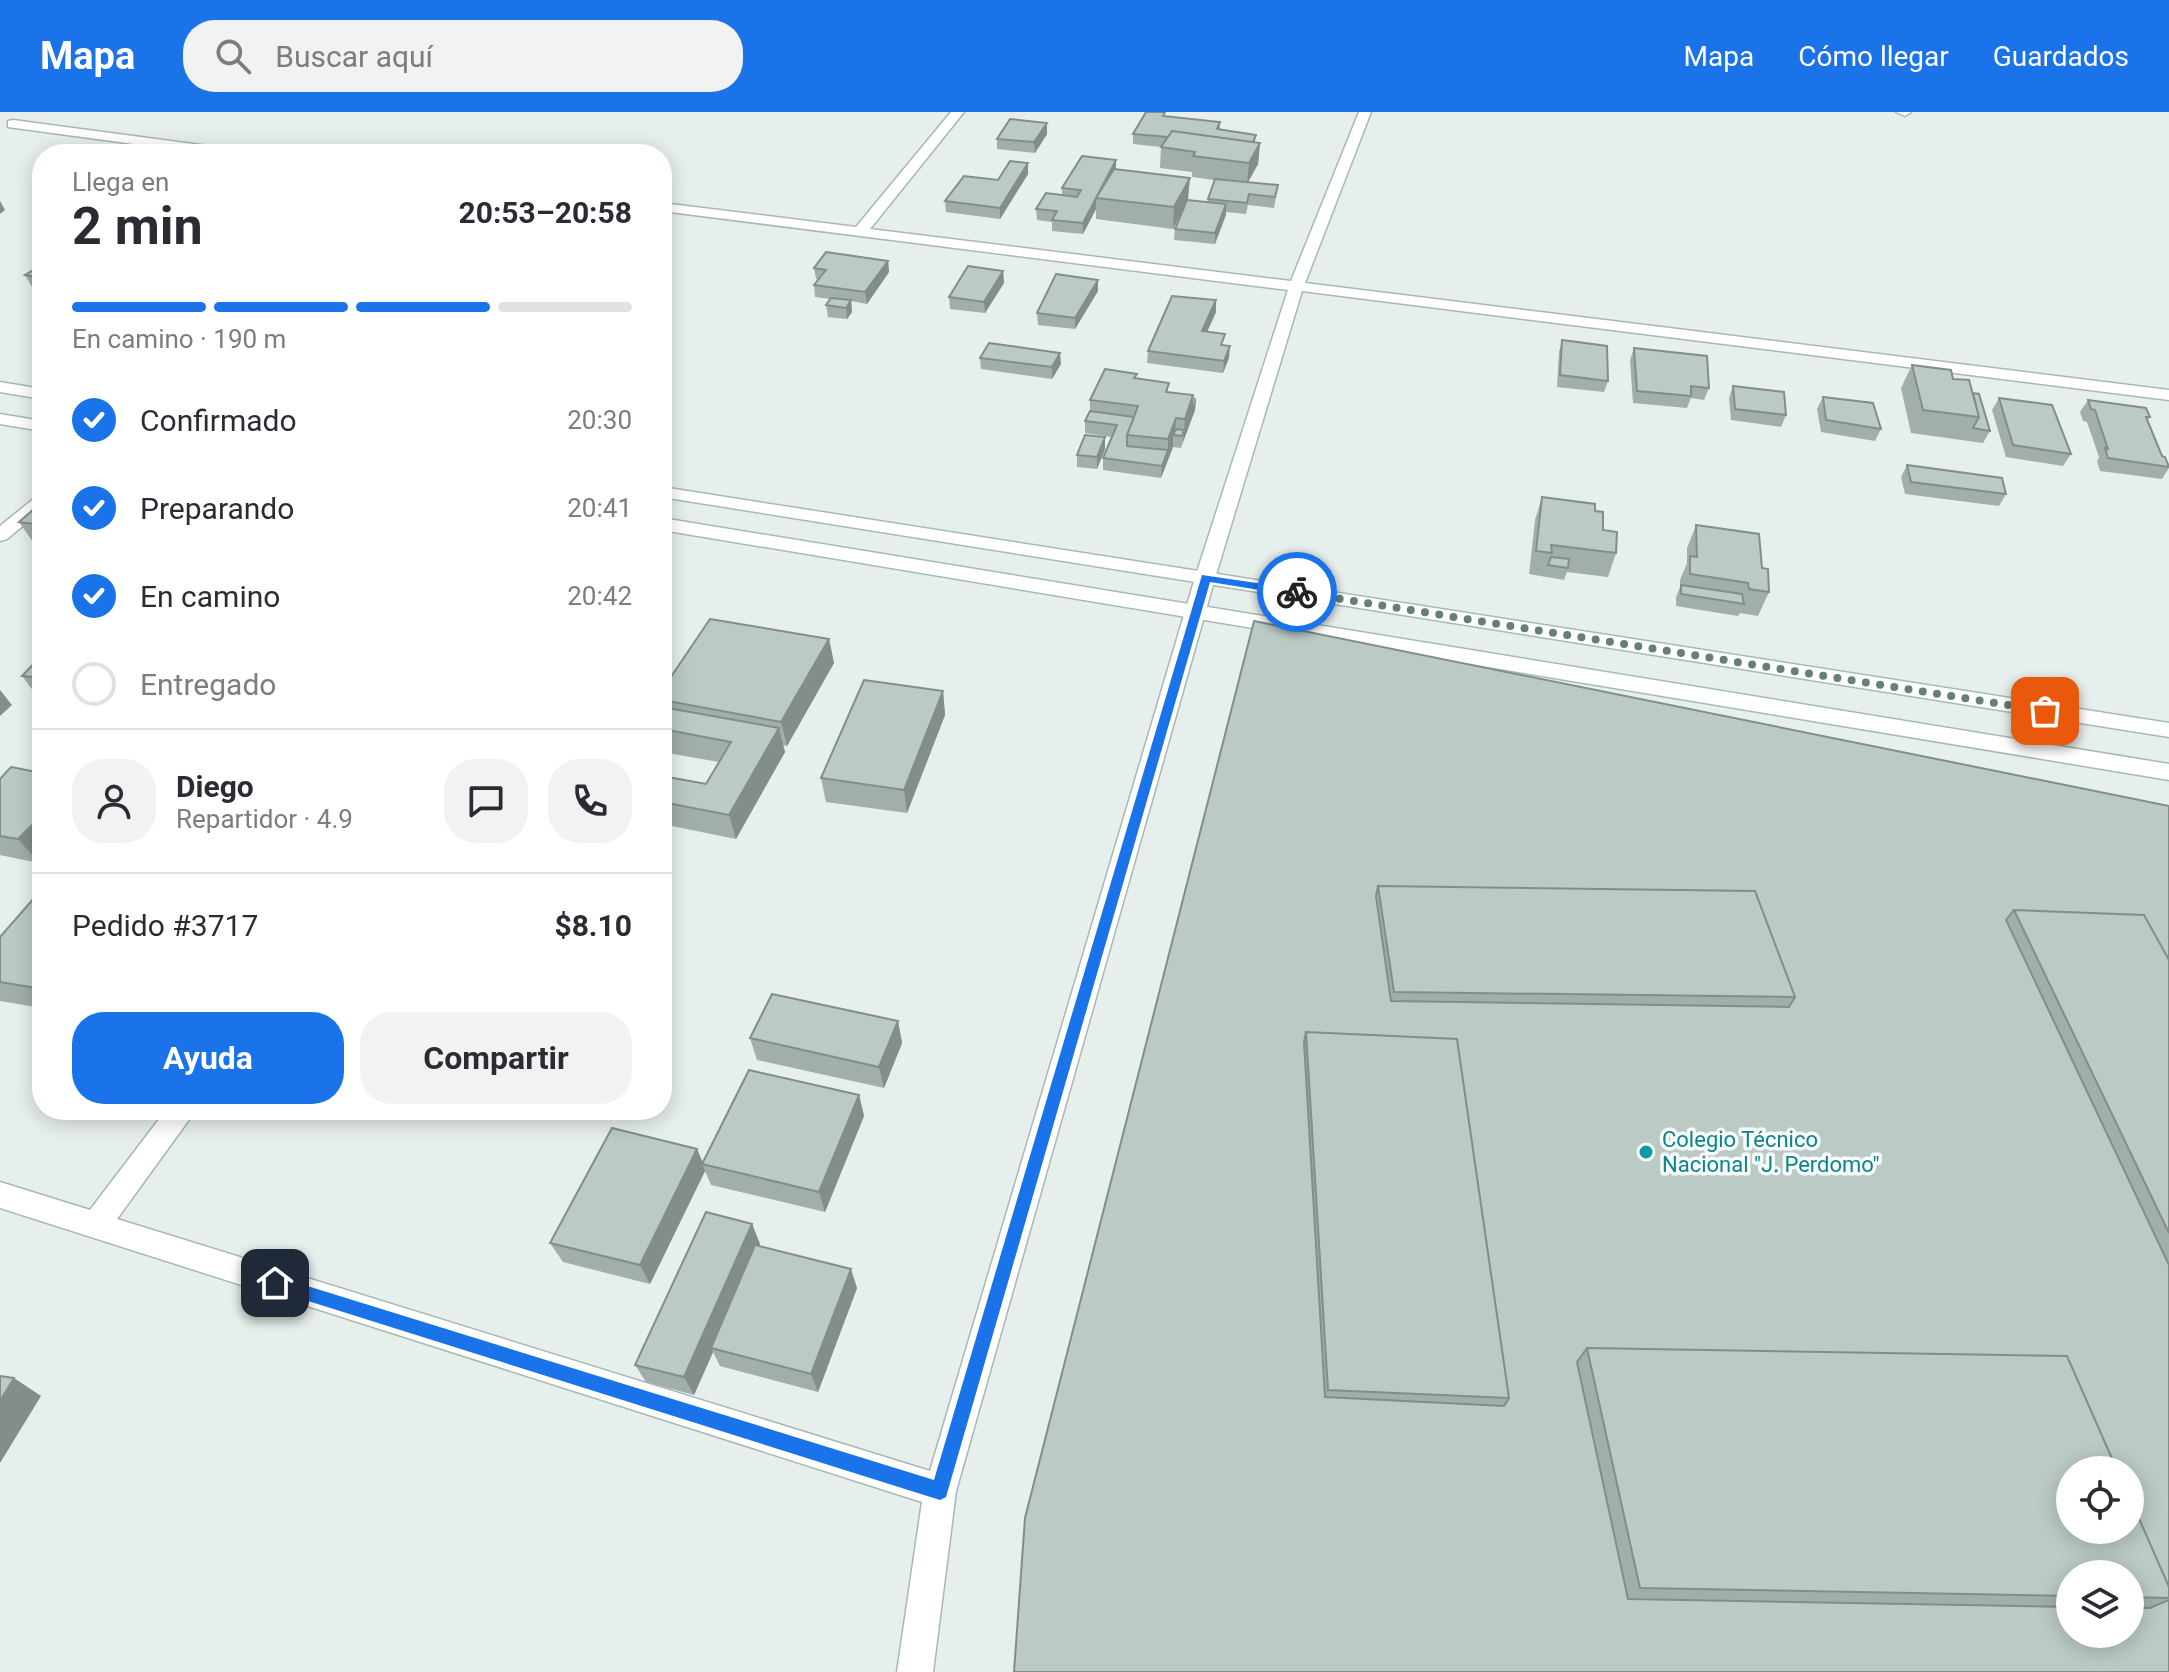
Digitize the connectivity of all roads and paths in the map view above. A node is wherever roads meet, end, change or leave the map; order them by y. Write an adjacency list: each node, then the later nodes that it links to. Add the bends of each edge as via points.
1 (48, 112): 4 (street)
2 (958, 112): 7 (street)
3 (1365, 112): 8 (street)
4 (6, 127): 5 (street)
5 (152, 144)
6 (672, 208): 7 (street)
7 (861, 230): 8 (street)
8 (1296, 287): 11 (street); 18 (street)
9 (0, 387): 10 (street)
10 (32, 392)
11 (2169, 395)
12 (0, 419): 13 (street)
13 (32, 424)
14 (672, 494): 18 (street)
15 (32, 509): 17 (street)
16 (672, 526): 19 (street)
17 (0, 535)
18 (1205, 578): 19 (street); 20 (street)
19 (1196, 610): 21 (street); 25 (street)
20 (2169, 730)
21 (2169, 772)
22 (174, 1120): 24 (street)
23 (0, 1195): 24 (street)
24 (94, 1227): 25 (street)
25 (940, 1491): 26 (street)
26 (915, 1672)

